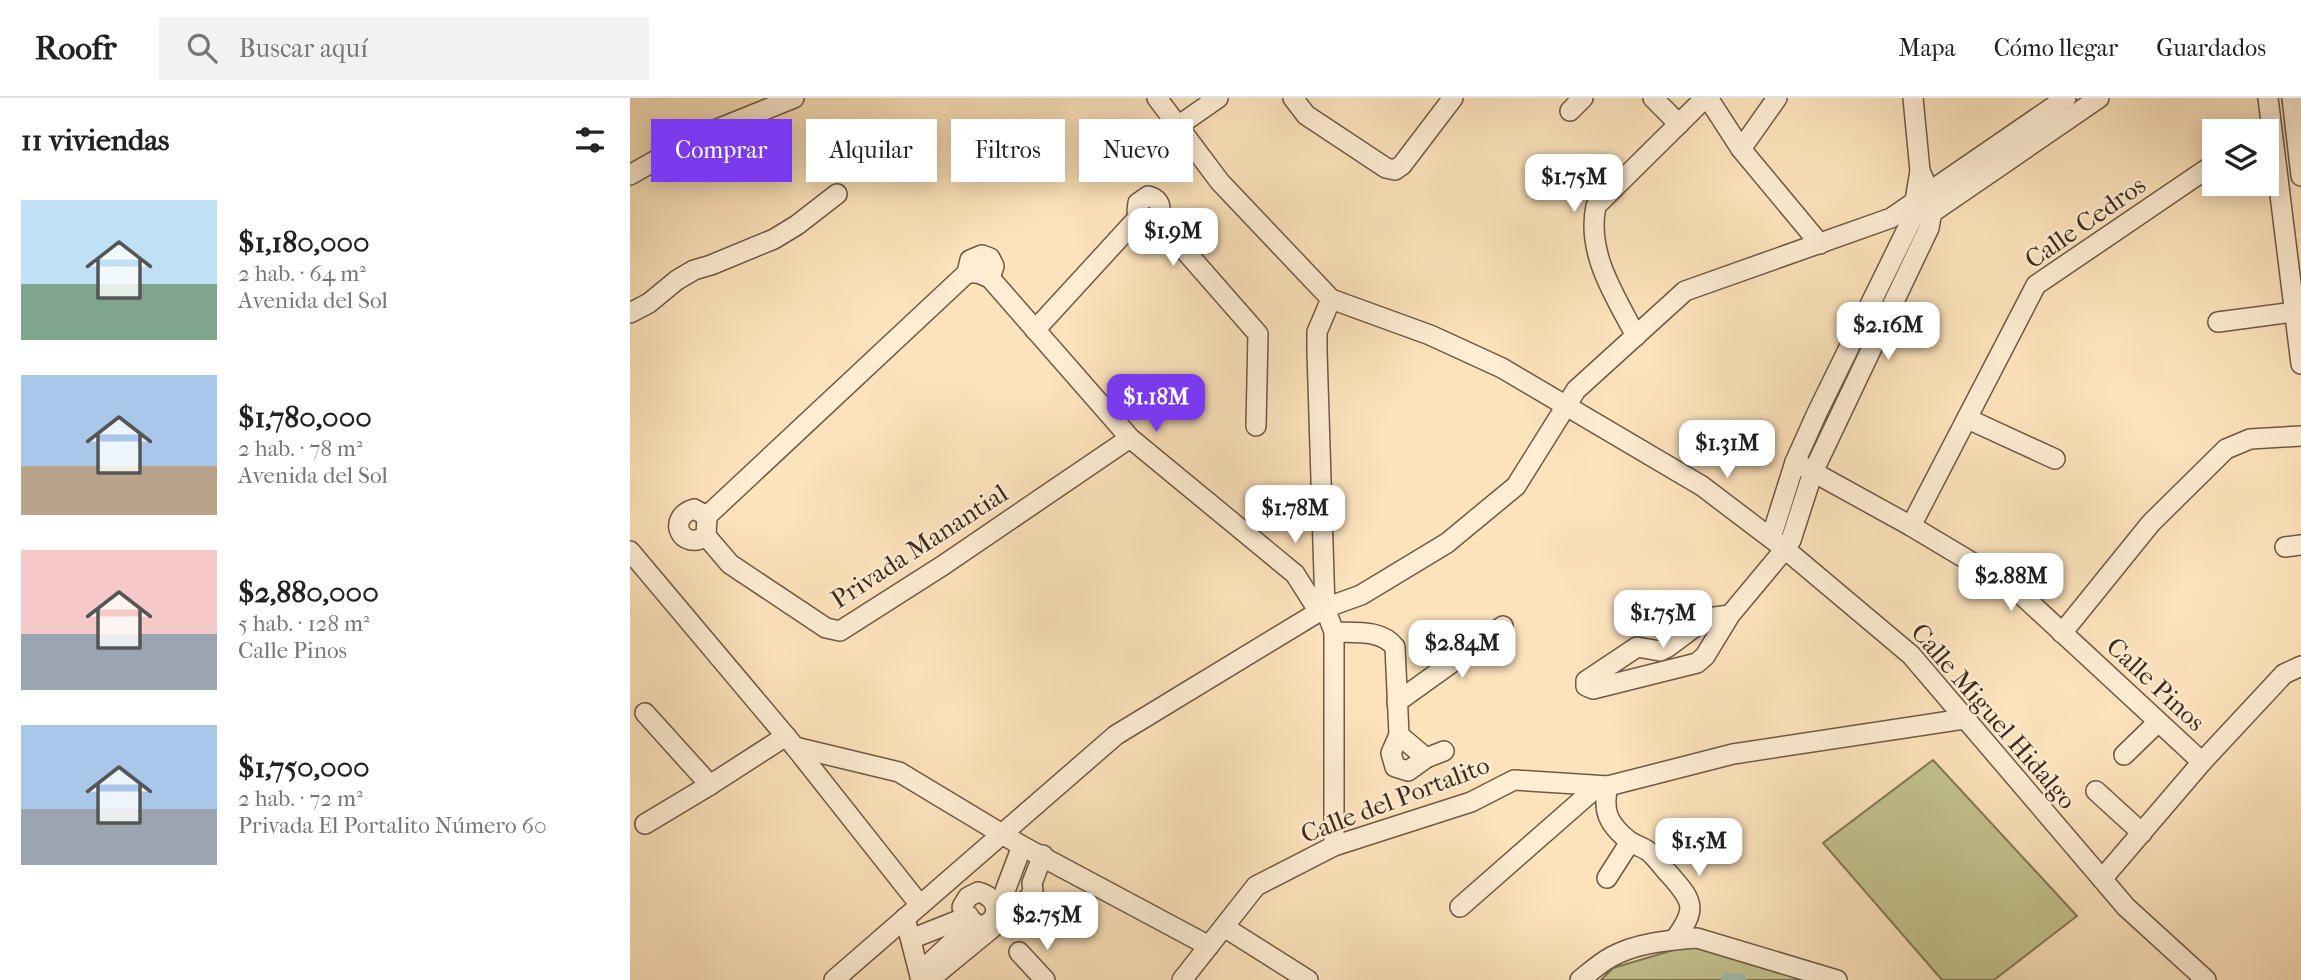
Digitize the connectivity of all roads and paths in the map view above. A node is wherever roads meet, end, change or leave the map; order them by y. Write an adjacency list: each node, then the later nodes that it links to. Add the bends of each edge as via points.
1 (794, 98): 23 (street, via 716,128)
2 (1157, 98): 14 (street, Calle Miguel Hidalgo)
3 (1218, 98): 15 (street)
4 (1293, 98): 12 (street, via 1306,115 1395,170)
5 (1653, 98): 18 (street)
6 (1707, 98): 18 (street); 20 (street)
7 (1777, 98): 20 (street)
8 (1913, 98): 21 (street)
9 (2066, 98): 27 (street)
10 (2099, 98): 27 (street)
11 (2267, 98): 16 (street)
12 (1451, 99)
13 (2292, 104): 17 (street); 24 (street)
14 (1173, 119)
15 (1188, 119)
16 (2267, 119)
17 (2276, 119)
18 (1679, 124): 38 (street, via 1596,206 1592,223 1594,246)
19 (1193, 146): 33 (street, Calle Miguel Hidalgo, via 1220,182)
20 (1741, 149): 30 (street)
21 (1920, 171): 27 (street); 28 (street)
22 (2202, 172): 42 (street, Calle Cedros, via 2036,285)
23 (630, 176)
24 (2301, 176)
25 (2279, 188): 32 (street)
26 (836, 194): 35 (street, via 774,239 694,270)
27 (1931, 202): 28 (street); 31 (street)
28 (1912, 212): 29 (street); 30 (street)
29 (1903, 238): 31 (street); 41 (street)
30 (1820, 244): 38 (street, via 1685,292)
31 (1919, 251): 43 (street)
32 (2296, 274): 34 (street)
33 (1331, 299): 40 (street, Calle Miguel Hidalgo, via 1502,368); 56 (street, via 1317,332)
34 (2298, 312): 36 (street); 39 (street)
35 (630, 313)
36 (2218, 322)
37 (1035, 330): 44 (street, via 1135,221 1159,221 1258,334); 46 (street); 50 (street, via 978,275)
38 (1636, 336): 40 (street, via 1576,390)
39 (2301, 364)
40 (1566, 407): 54 (street, Calle Miguel Hidalgo, via 1702,486); 58 (street, via 1516,486 1447,543 1361,595)
41 (1817, 413): 43 (street); 48 (street)
42 (1968, 419): 47 (street); 52 (street, Calle Cedros)
43 (1837, 423): 49 (street)
44 (1256, 426)
45 (2301, 436): 62 (street, via 2249,439 2226,449 2151,523)
46 (1130, 438): 53 (street, Privada Manantial, via 840,631 826,628 730,564); 57 (street)
47 (2055, 458)
48 (1796, 462): 49 (street, Calle Pinos); 51 (street)
49 (1813, 472): 51 (street); 52 (street, Calle Pinos)
50 (707, 516): 53 (street); 53 (street, via 694,509 684,513 679,522 687,539 697,541)
51 (1787, 520): 54 (street)
52 (1911, 527): 62 (street, Calle Pinos, via 2013,587)
53 (706, 536)
54 (1778, 544): 59 (street); 66 (street, Calle Miguel Hidalgo, via 1910,655)
55 (630, 551): 68 (street)
56 (1323, 556): 57 (street, via 1302,565); 58 (street)
57 (1295, 574): 58 (street)
58 (1322, 610): 61 (street); 76 (street, via 1116,736)
59 (1730, 615): 59 (street, via 1697,663 1593,689 1586,686 1586,681 1637,647 1660,650 1707,618)
60 (1503, 626): 64 (street)
61 (1334, 632): 64 (street, via 1381,635 1389,640 1395,647); 80 (street)
62 (2062, 633): 67 (street, Calle Pinos)
63 (2301, 666): 71 (street, via 2284,674)
64 (1398, 702): 69 (street, via 1399,735)
65 (645, 713): 72 (street)
66 (1964, 719): 73 (street, Calle del Portalito, via 1734,754); 84 (street, Calle Miguel Hidalgo)
67 (2158, 722): 70 (street); 71 (street, Calle Pinos)
68 (790, 741): 72 (street); 76 (street, via 898,772); 88 (street)
69 (1435, 754)
70 (2124, 755)
71 (2202, 762): 77 (street)
72 (710, 785): 75 (street)
73 (1603, 786): 78 (street, via 1608,819); 80 (street, Calle del Portalito, via 1514,780 1471,802); 89 (street)
74 (2096, 791): 77 (street)
75 (645, 824)
76 (1003, 833): 79 (street); 82 (street)
77 (2142, 833): 84 (street)
78 (1630, 842): 83 (street); 94 (street, via 1650,852 1685,892 1689,920)
79 (1022, 846): 81 (street); 87 (street)
80 (1334, 846): 92 (street, Calle del Portalito, via 1256,886)
81 (1043, 855): 85 (street); 95 (street)
82 (964, 868): 86 (street); 87 (street)
83 (1607, 878)
84 (2102, 879): 104 (street, Calle Miguel Hidalgo)
85 (1032, 883): 87 (street); 91 (street, via 1030,897)
86 (945, 884): 88 (street); 91 (street)
87 (994, 895): 91 (street, via 993,920); 91 (street, via 973,894 965,902)
88 (920, 905): 90 (street)
89 (1460, 907)
90 (905, 918): 93 (street); 98 (street)
91 (973, 922): 93 (street); 97 (street)
92 (1223, 927): 95 (street, Calle del Portalito); 101 (street)
93 (911, 939): 97 (street)
94 (1675, 939): 102 (street, via 1626,950); 103 (street, via 1697,939)
95 (1209, 946): 100 (street, Calle del Portalito)
96 (1019, 951): 99 (street)
97 (923, 977)
98 (834, 980)
99 (1045, 980)
100 (1182, 980)
101 (1308, 980)
102 (1580, 980)
103 (1837, 980)
104 (2206, 980)

